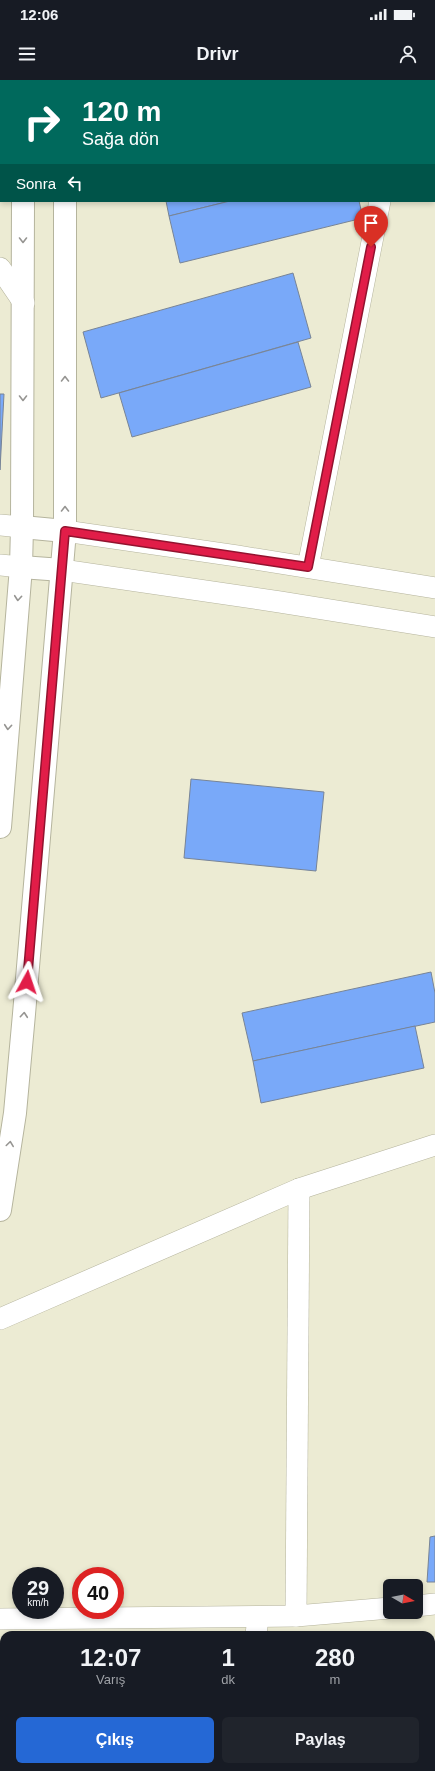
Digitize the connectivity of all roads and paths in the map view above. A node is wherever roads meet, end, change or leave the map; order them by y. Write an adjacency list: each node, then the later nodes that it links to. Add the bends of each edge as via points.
1 (23, 202): 5 (street, one-way to 5)
2 (65, 202): 8 (street, one-way to 2)
3 (380, 202): 10 (street)
4 (0, 268): 5 (street)
5 (24, 303): 7 (street, one-way to 7)
6 (0, 526): 7 (street)
7 (22, 527): 8 (street); 9 (street)
8 (65, 531): 10 (street); 11 (street)
9 (10, 566): 11 (street); 14 (street, one-way to 14)
10 (308, 567): 12 (street)
11 (62, 570): 13 (street); 17 (street, one-way to 11, via 14,1113 24,1014)
12 (435, 588)
13 (435, 627)
14 (0, 826)
15 (435, 1145): 16 (street)
16 (298, 1189): 18 (street); 22 (street)
17 (0, 1210)
18 (0, 1319)
19 (435, 1604): 20 (street)
20 (423, 1605)
21 (383, 1609): 22 (street)
22 (296, 1616): 24 (street)
23 (0, 1619): 24 (street)
24 (257, 1626)

